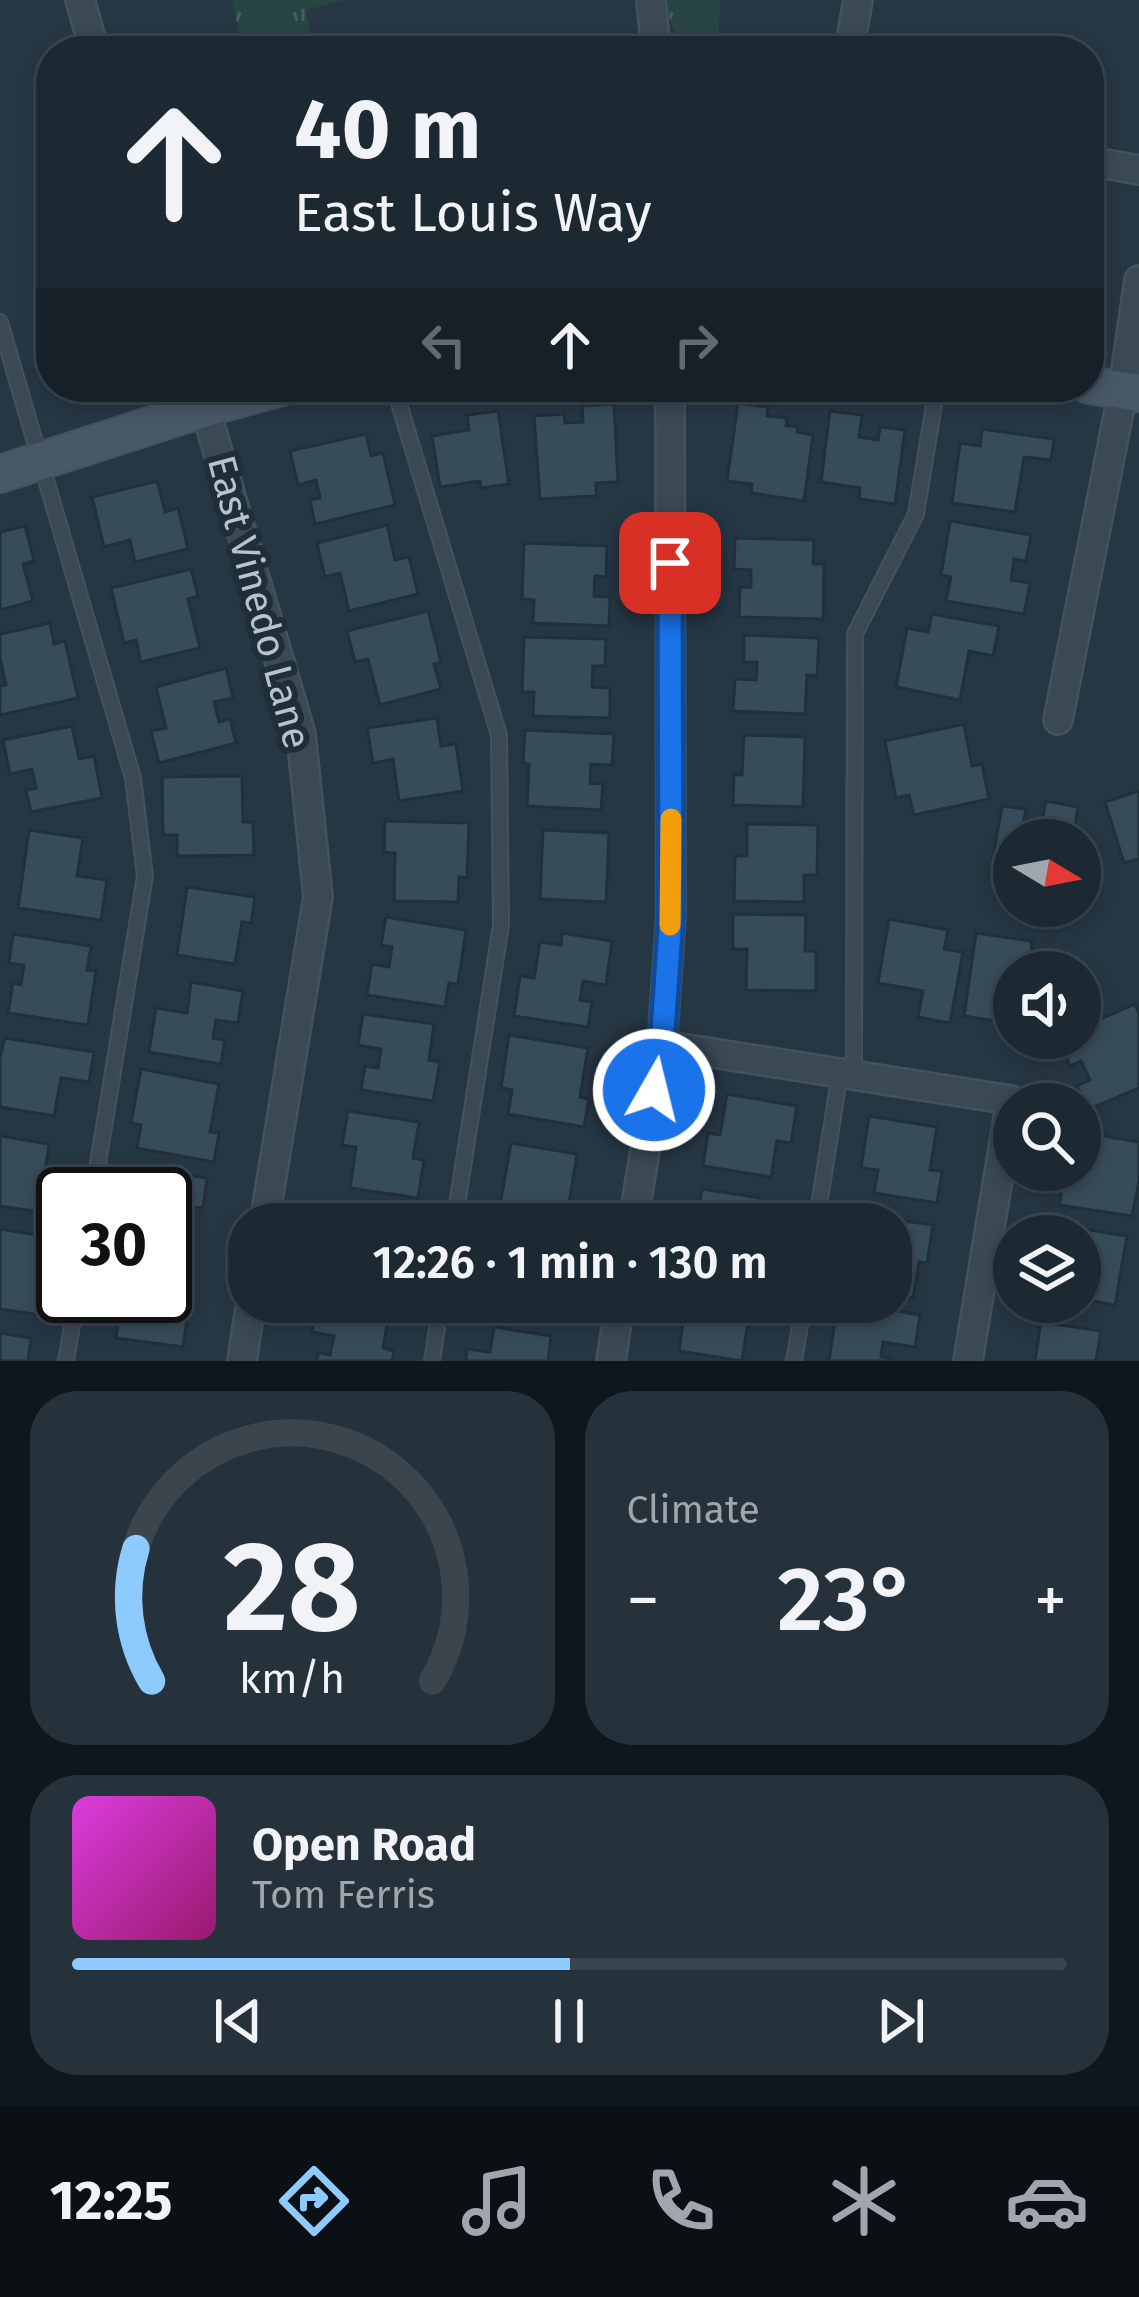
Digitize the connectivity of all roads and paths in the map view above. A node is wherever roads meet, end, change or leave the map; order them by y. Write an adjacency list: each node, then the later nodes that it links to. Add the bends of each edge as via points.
1 (80, 0): 4 (street)
2 (651, 0): 5 (street)
3 (858, 0): 6 (street)
4 (91, 36)
5 (655, 36)
6 (852, 36)
7 (1104, 164): 8 (street)
8 (1139, 170)
9 (1139, 280): 11 (street)
10 (0, 322): 17 (lane)
11 (1117, 390): 19 (street)
12 (228, 402): 16 (street)
13 (399, 402): 24 (lane, via 499,735 501,925)
14 (670, 402): 20 (street, via 671,916)
15 (935, 402): 21 (lane, via 916,514 855,634)
16 (206, 408): 17 (street); 23 (street, East Vinedo Lane, via 301,734 318,897)
17 (43, 462): 18 (street); 22 (lane, via 133,778 145,876)
18 (0, 474)
19 (1058, 720)
20 (662, 1045): 21 (street); 25 (street)
21 (847, 1074): 26 (lane); 37 (street, via 1011,1100)
22 (97, 1167)
23 (267, 1203)
24 (457, 1203)
25 (636, 1203)
26 (820, 1203)
27 (72, 1323): 32 (lane)
28 (248, 1323): 33 (street)
29 (438, 1323): 34 (lane)
30 (617, 1323): 35 (street)
31 (800, 1323): 36 (lane)
32 (66, 1361)
33 (242, 1361)
34 (432, 1361)
35 (611, 1361)
36 (794, 1361)
37 (968, 1361)

